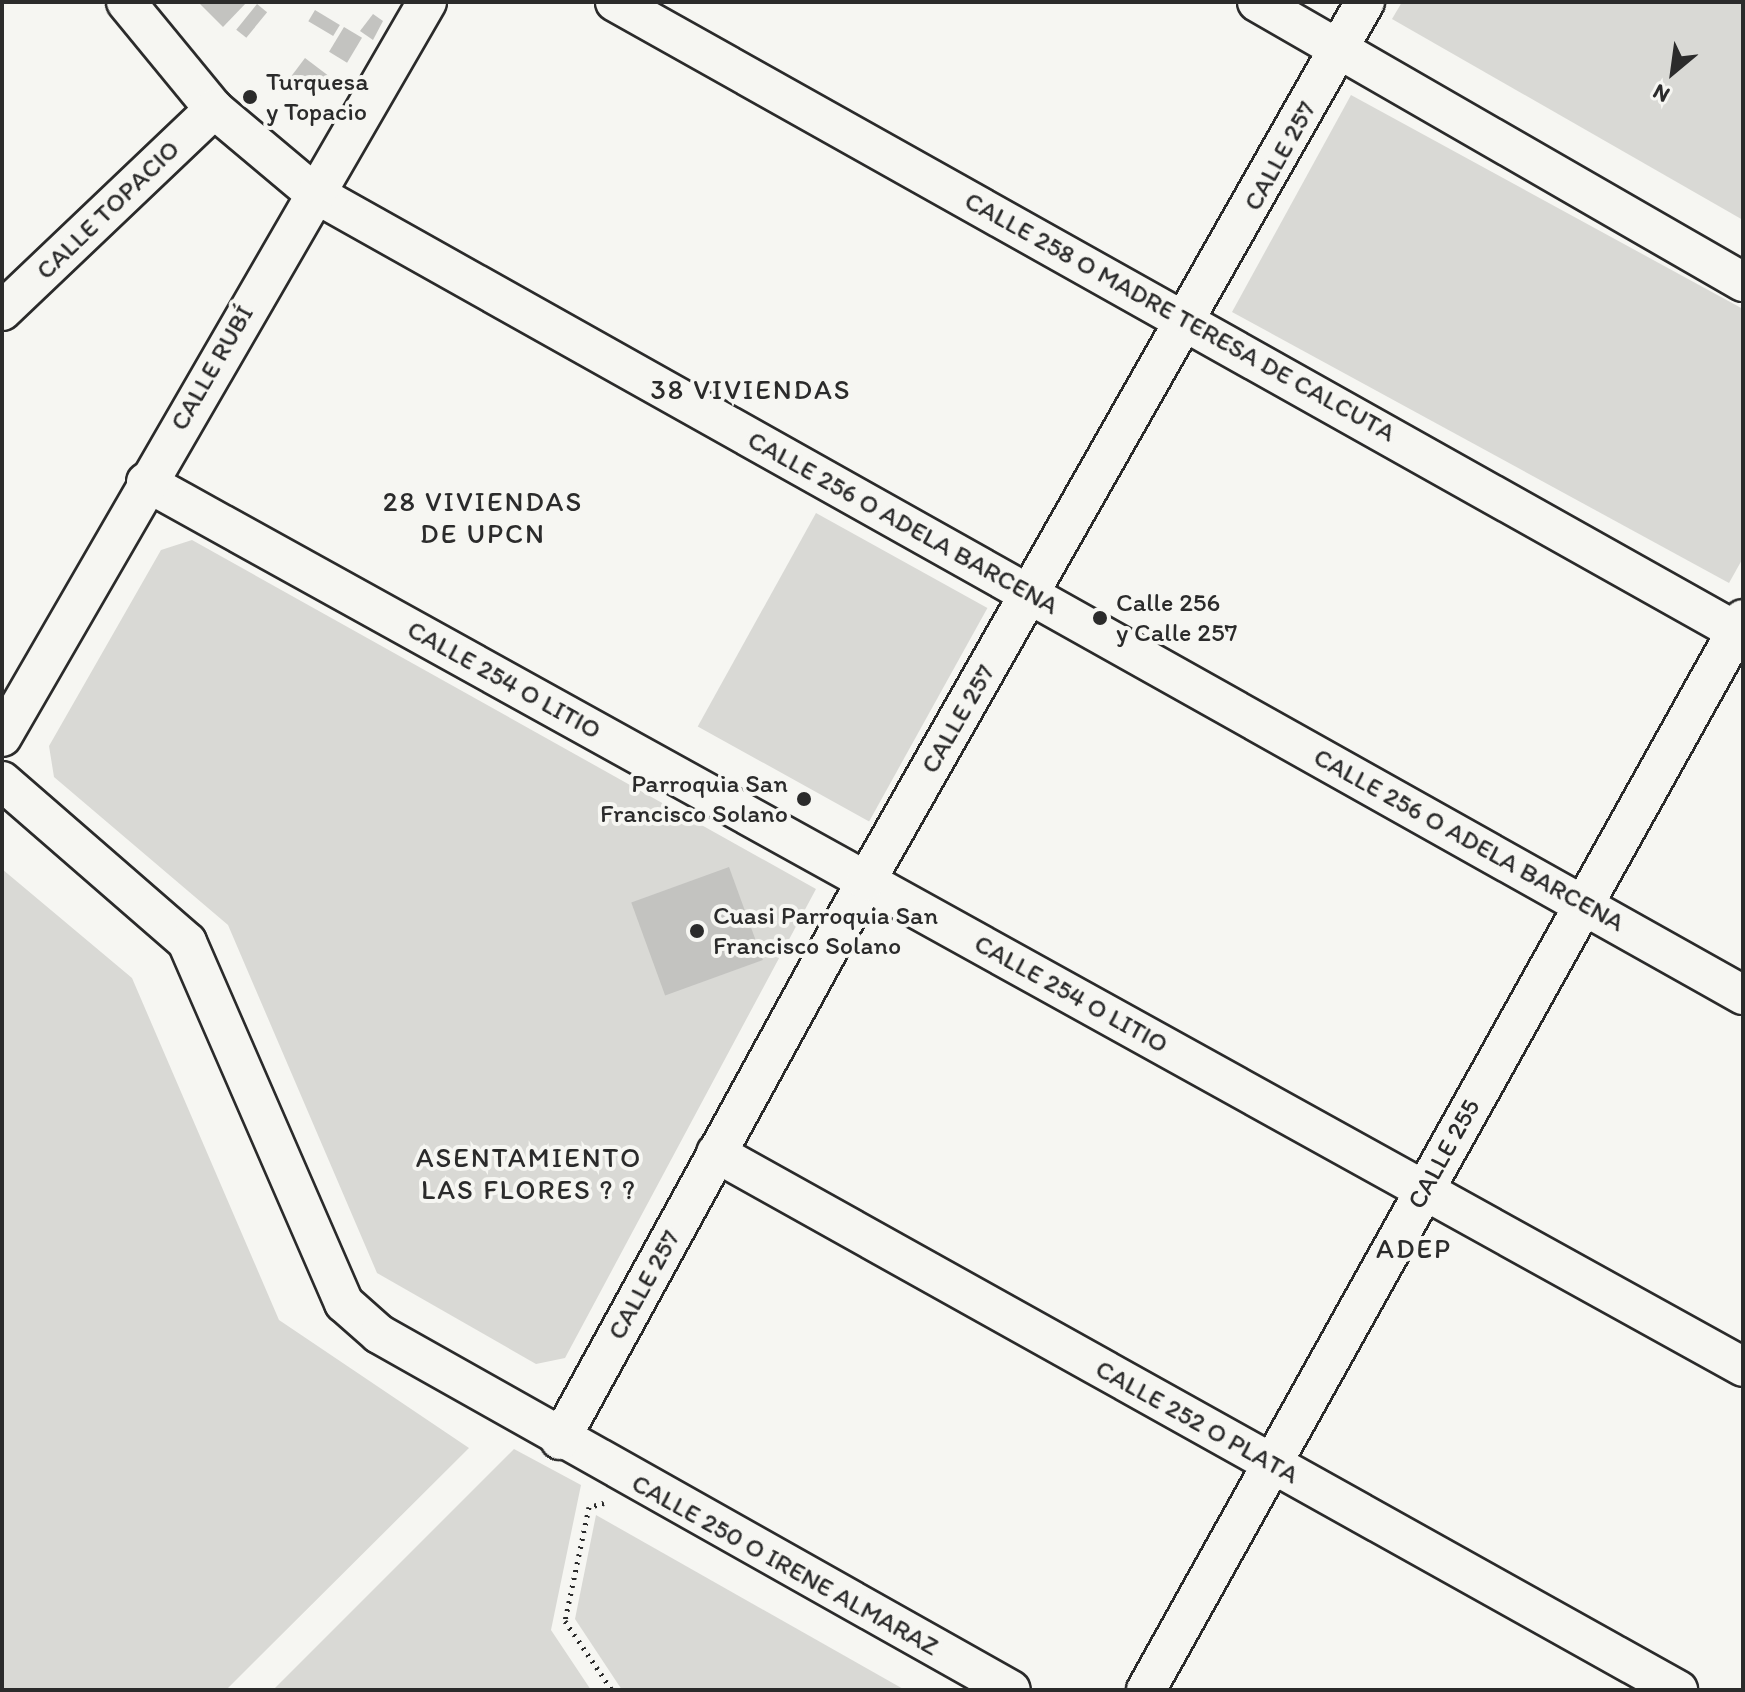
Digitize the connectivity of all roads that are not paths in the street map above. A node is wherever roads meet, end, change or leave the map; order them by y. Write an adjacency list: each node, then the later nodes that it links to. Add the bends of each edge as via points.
1 (126, 2): 7 (street, CALLE 256 O ADELA BARCENA)
2 (427, 2): 8 (street, CALLE RUBÍ)
3 (615, 2): 11 (street, CALLE 258 O MADRE TERESA DE CALCUTA)
4 (1257, 2): 6 (street)
5 (1365, 2): 6 (street, CALLE 257)
6 (1337, 53): 9 (street); 11 (street, CALLE 257)
7 (214, 109): 8 (street, CALLE 256 O ADELA BARCENA); 10 (street, CALLE TOPACIO)
8 (314, 193): 12 (street, CALLE RUBÍ); 13 (street, CALLE 256 O ADELA BARCENA)
9 (1743, 282)
10 (2, 311)
11 (1188, 320): 13 (street, CALLE 257); 14 (street, CALLE 258 O MADRE TERESA DE CALCUTA)
12 (146, 482): 15 (street, CALLE RUBÍ); 17 (street, CALLE 254 O LITIO)
13 (1030, 593): 17 (street, CALLE 257); 18 (street, CALLE 256 O ADELA BARCENA)
14 (1741, 628): 18 (street, CALLE 255)
15 (2, 737)
16 (2, 781): 23 (street, CALLE 250 O IRENE ALMARAZ, via 187,942 344,1303 379,1334)
17 (866, 881): 20 (street, CALLE 257); 21 (street, CALLE 254 O LITIO)
18 (1581, 903): 19 (street, CALLE 256 O ADELA BARCENA); 21 (street, CALLE 255)
19 (1743, 995)
20 (716, 1153): 23 (street, CALLE 257); 24 (street, CALLE 252 O PLATA)
21 (1425, 1190): 22 (street, CALLE 254 O LITIO); 24 (street, CALLE 255)
22 (1743, 1367)
23 (560, 1440): 25 (street, CALLE 250 O IRENE ALMARAZ)
24 (1273, 1465): 26 (street, CALLE 255); 27 (street, CALLE 252 O PLATA)
25 (1011, 1690)
26 (1146, 1690)
27 (1678, 1690)

